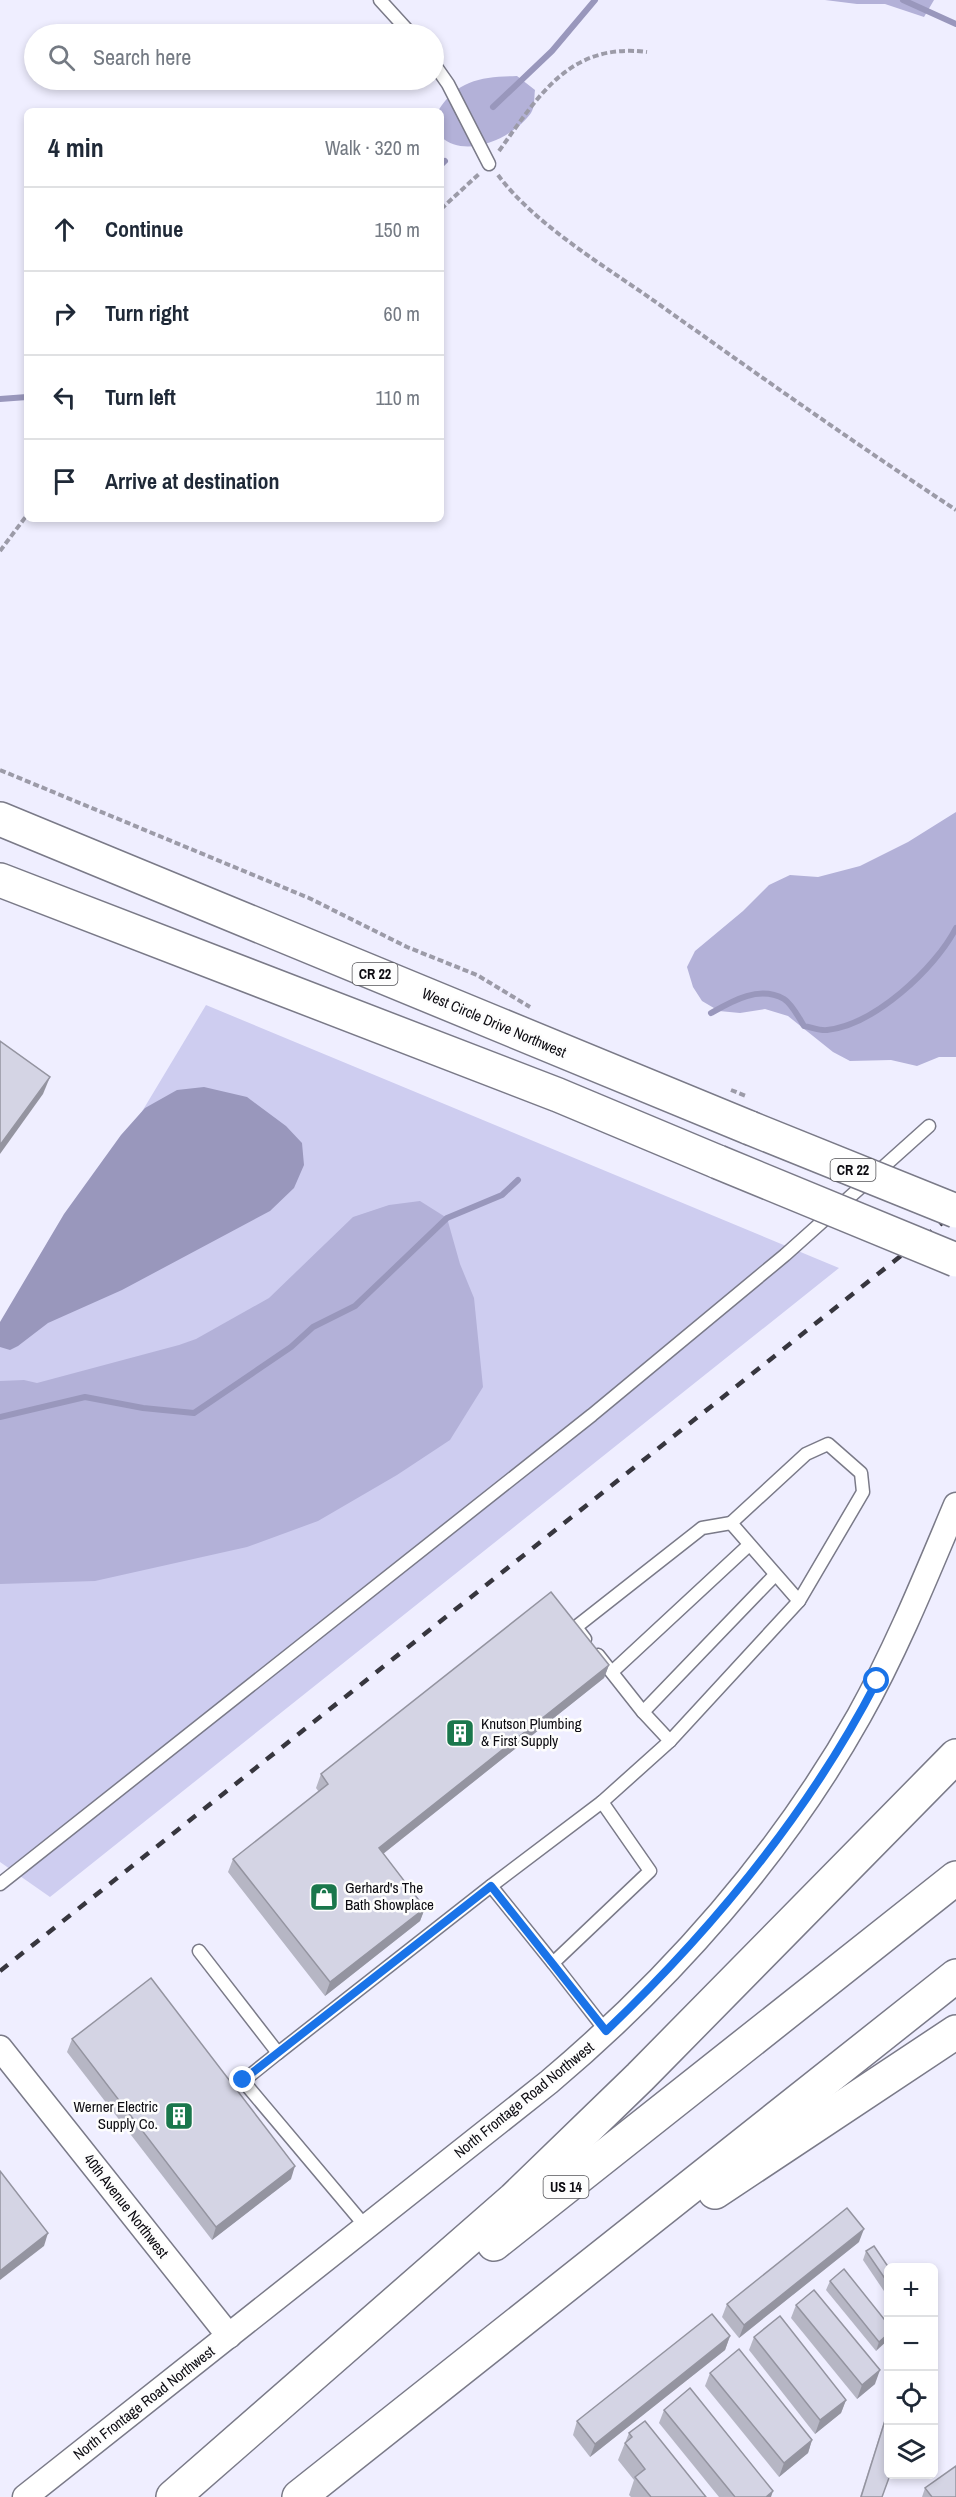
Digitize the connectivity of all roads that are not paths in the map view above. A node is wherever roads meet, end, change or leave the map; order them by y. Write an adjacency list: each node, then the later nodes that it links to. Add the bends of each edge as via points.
1 (382, 1): 2 (lane)
2 (402, 24)
3 (444, 78): 4 (lane)
4 (489, 164)
5 (0, 819): 8 (main road, West Circle Drive Northwest / CR 22, bridge, via 750,1113)
6 (0, 880): 9 (main road, bridge, via 558,1095)
7 (928, 1125): 21 (lane, via 785,1256 592,1415)
8 (956, 1211)
9 (956, 1260)
10 (956, 1505): 26 (street, North Frontage Road Northwest, via 890,1655 826,1770 734,1896)
11 (731, 1523): 12 (lane); 14 (lane, via 806,1454 828,1444 861,1473 862,1492); 15 (lane, via 702,1528 576,1627)
12 (749, 1545): 13 (lane); 15 (lane)
13 (775, 1575): 14 (lane); 16 (lane)
14 (799, 1601): 17 (lane)
15 (612, 1672): 16 (lane)
16 (644, 1712): 17 (lane)
17 (670, 1741): 19 (lane)
18 (956, 1756): 34 (main road, via 530,2184)
19 (602, 1802): 22 (lane); 24 (lane, via 650,1871)
20 (956, 1878): 34 (main road, US 14)
21 (0, 1884)
22 (491, 1886): 24 (lane); 29 (lane)
23 (199, 1951): 29 (lane)
24 (553, 1963): 26 (lane)
25 (956, 1976): 31 (main road)
26 (606, 2031): 30 (street, North Frontage Road Northwest, via 523,2103)
27 (956, 2032): 31 (main road)
28 (0, 2048): 32 (street, 40th Avenue Northwest)
29 (278, 2053): 30 (lane, via 243,2080)
30 (366, 2227): 32 (street, North Frontage Road Northwest)
31 (505, 2334): 35 (main road)
32 (229, 2336): 33 (street, North Frontage Road Northwest)
33 (25, 2497)
34 (175, 2497)
35 (299, 2497)

